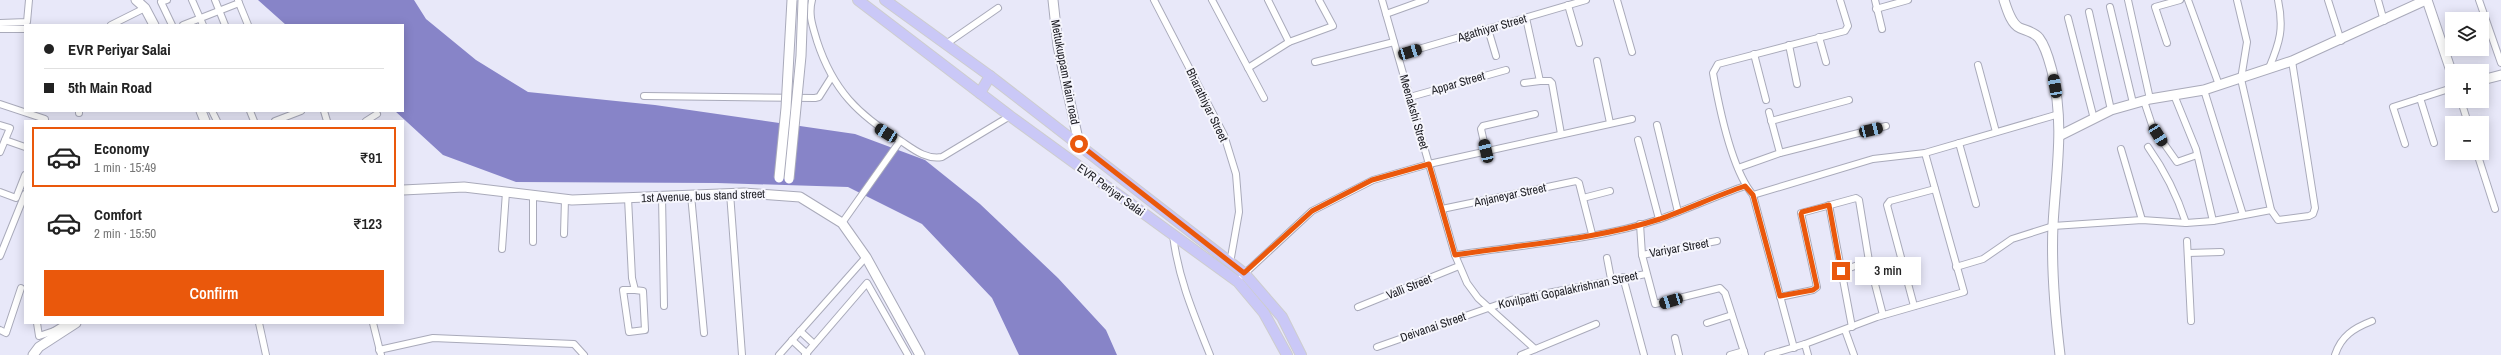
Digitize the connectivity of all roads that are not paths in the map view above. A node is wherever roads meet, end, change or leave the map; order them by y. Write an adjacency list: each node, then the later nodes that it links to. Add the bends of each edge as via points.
1 (29, 0): 48 (street, via 27,22)
2 (136, 0): 38 (street)
3 (192, 0): 46 (street)
4 (215, 0): 41 (street)
5 (792, 0): 152 (street, bridge, via 786,108)
6 (803, 0): 155 (street, bridge)
7 (812, 0): 84 (street, via 810,20)
8 (858, 0): 93 (main road, EVR Periyar Salai)
9 (885, 0): 66 (main road, EVR Periyar Salai)
10 (1053, 0): 131 (street, Mettukuppam Main road, via 1058,46)
11 (1212, 0): 79 (street)
12 (1268, 0): 62 (street)
13 (1319, 0): 62 (street, via 1333,26)
14 (1382, 0): 43 (street, Meenakshi Street)
15 (1425, 0): 43 (street)
16 (1586, 0): 35 (street, Agathiyar Street)
17 (1617, 0): 68 (street)
18 (1840, 0): 60 (street, via 1847,29)
19 (1875, 0): 40 (street)
20 (1908, 0): 40 (street)
21 (2004, 0): 111 (street, via 2013,22 2038,37 2044,46)
22 (2128, 0): 101 (street)
23 (2153, 0): 37 (street)
24 (2180, 0): 37 (street)
25 (2188, 0): 90 (street)
26 (2237, 0): 86 (street, via 2247,42)
27 (2278, 0): 80 (street, via 2282,18 2281,31)
28 (2328, 0): 61 (street)
29 (2378, 0): 47 (street)
30 (2427, 0): 47 (street); 77 (street)
31 (2479, 0): 76 (street)
32 (164, 1): 51 (street)
33 (1157, 1): 191 (street, Bharathiyar Street, via 1224,135 1236,174 1239,212)
34 (239, 2): 41 (street); 55 (street)
35 (1568, 5): 44 (street, Agathiyar Street); 64 (street)
36 (2110, 7): 102 (street)
37 (2155, 7): 65 (street)
38 (145, 8): 49 (street); 50 (street)
39 (998, 8): 66 (street)
40 (1876, 9): 59 (street)
41 (220, 11): 46 (street); 54 (street)
42 (2088, 12): 104 (street)
43 (1386, 14): 63 (street, Meenakshi Street)
44 (1526, 18): 58 (street, Agathiyar Street); 87 (street)
45 (2068, 18): 115 (street)
46 (200, 19): 52 (street); 53 (street)
47 (2384, 21): 61 (street)
48 (0, 23)
49 (112, 24)
50 (153, 24)
51 (172, 24)
52 (186, 24)
53 (202, 24)
54 (225, 24)
55 (248, 24)
56 (0, 29): 57 (street)
57 (24, 29)
58 (1488, 29): 70 (street, Agathiyar Street); 71 (street)
59 (1882, 29)
60 (1819, 37): 67 (street); 75 (street)
61 (2341, 41): 73 (street)
62 (1289, 42): 79 (street)
63 (1394, 42): 70 (street, Meenakshi Street); 74 (street)
64 (1579, 43)
65 (2166, 43)
66 (946, 44): 83 (main road, EVR Periyar Salai)
67 (1789, 45): 69 (street); 89 (street)
68 (1632, 52)
69 (1754, 54): 99 (street); 143 (street, via 1718,64 1713,73)
70 (1398, 55): 96 (street, Meenakshi Street)
71 (1496, 56)
72 (1597, 61): 119 (street)
73 (2292, 61): 80 (street); 166 (street, via 2316,208 2309,216 2278,220)
74 (1315, 62)
75 (1826, 62)
76 (2501, 63)
77 (2449, 64)
78 (1978, 65): 123 (street)
79 (1248, 68): 97 (street)
80 (2269, 68): 86 (street)
81 (1506, 70): 96 (street, Appar Street)
82 (2501, 75): 85 (street)
83 (990, 76): 93 (main road); 131 (main road, EVR Periyar Salai)
84 (832, 78): 95 (street, via 819,97 815,98); 128 (street, via 866,119)
85 (2489, 78)
86 (2241, 79): 90 (street); 166 (street)
87 (1540, 81): 88 (street); 124 (street, via 1552,83)
88 (1524, 83)
89 (1797, 84)
90 (2219, 85): 91 (street)
91 (2204, 90): 94 (street); 168 (street)
92 (2445, 90): 98 (street)
93 (980, 93): 112 (main road, EVR Periyar Salai)
94 (2174, 95): 101 (street); 140 (street)
95 (644, 96)
96 (1410, 97): 142 (street, Meenakshi Street)
97 (1264, 98)
98 (2420, 98): 130 (street); 132 (street, via 2393,107)
99 (1766, 100)
100 (1849, 100): 118 (street)
101 (2147, 100): 102 (street); 140 (street, via 2153,128 2177,162)
102 (2133, 103): 104 (street)
103 (0, 104): 105 (street)
104 (2111, 110): 115 (street)
105 (24, 112)
106 (24, 112): 116 (street)
107 (298, 112): 113 (street)
108 (1769, 112): 118 (street)
109 (377, 114): 117 (street)
110 (1535, 114): 136 (street, via 1483,126 1481,129)
111 (2059, 114): 123 (street); 125 (street)
112 (1010, 116): 128 (street, via 942,157 924,156); 178 (main road, EVR Periyar Salai)
113 (282, 118)
114 (1632, 119): 119 (street)
115 (2094, 119): 125 (street)
116 (45, 120)
117 (368, 120)
118 (1771, 121): 139 (street)
119 (1610, 123): 124 (street)
120 (0, 124): 126 (street, via 10,128)
121 (1657, 125): 167 (street)
122 (1886, 126): 139 (street)
123 (1996, 132): 129 (street)
124 (1561, 134): 136 (street)
125 (2060, 135): 175 (street)
126 (5, 140): 133 (street); 137 (street)
127 (1638, 140): 169 (street)
128 (900, 141): 172 (street)
129 (1959, 143): 138 (street); 162 (street)
130 (2434, 143)
131 (1079, 144): 191 (main road, EVR Periyar Salai)
132 (2404, 144)
133 (24, 147)
134 (2148, 147): 173 (street, via 2178,200)
135 (2121, 150): 170 (street)
136 (1486, 151): 142 (street)
137 (0, 152)
138 (1925, 152): 146 (street); 156 (street, via 1873,159)
139 (1780, 153): 143 (street)
140 (2197, 155): 171 (street)
141 (2480, 160): 165 (street)
142 (1429, 164): 164 (street, Meenakshi Street); 195 (street, via 1372,180 1312,211)
143 (1738, 168): 145 (street)
144 (24, 178): 149 (street, via 16,198)
145 (1745, 186): 156 (street); 167 (street)
146 (1935, 189): 193 (street); 204 (street, via 1890,201 1887,205)
147 (404, 190): 150 (street, 1st Avenue, bus stand street, via 464,187)
148 (1610, 191): 160 (street)
149 (0, 192)
150 (506, 192): 153 (street, 1st Avenue, bus stand street); 182 (street)
151 (730, 193): 152 (street, 1st Avenue, bus stand street); 154 (street, 1st Avenue, bus stand street); 236 (street)
152 (777, 194): 155 (street, 1st Avenue, bus stand street)
153 (532, 195): 161 (street, 1st Avenue, bus stand street); 181 (street)
154 (691, 195): 158 (street, 1st Avenue, bus stand street); 222 (street)
155 (788, 195): 172 (street, 1st Avenue, bus stand street, via 800,197)
156 (1753, 195): 202 (street)
157 (24, 196): 187 (street)
158 (662, 196): 159 (street, 1st Avenue, bus stand street); 203 (street)
159 (628, 198): 161 (street, 1st Avenue, bus stand street); 201 (street, via 632,278)
160 (1583, 198): 164 (street, Anjaneyar Street, via 1578,182); 177 (street)
161 (565, 199): 176 (street)
162 (1976, 204)
163 (1829, 205): 190 (street, via 1858,198); 194 (street); 202 (street, via 1801,213 1817,287)
164 (1442, 209): 185 (street, Meenakshi Street)
165 (2495, 209)
166 (2271, 210): 168 (street)
167 (1678, 212): 169 (street)
168 (2243, 215): 171 (street)
169 (1659, 219): 174 (street)
170 (2142, 220): 173 (street); 175 (street)
171 (2213, 221): 173 (street)
172 (842, 223): 188 (street, 1st Avenue, bus stand street)
173 (2186, 223)
174 (1640, 224): 177 (street); 186 (street)
175 (2053, 226): 193 (street, via 2012,239 1983,259); 250 (street, via 2056,321)
176 (564, 234)
177 (1592, 234): 185 (street)
178 (1173, 235): 199 (main road, EVR Periyar Salai); 240 (street, via 1176,261 1185,293)
179 (1717, 241): 186 (street, Variyar Street)
180 (2187, 241): 184 (street)
181 (533, 242)
182 (502, 249)
183 (2221, 252): 184 (street)
184 (2188, 254): 209 (street)
185 (1455, 255): 192 (street, Meenakshi Street)
186 (1642, 255): 196 (street)
187 (0, 256)
188 (866, 257): 220 (street); 239 (street, 1st Avenue, bus stand street)
189 (1607, 258): 198 (street)
190 (1869, 261): 194 (street); 208 (street)
191 (1230, 263): 195 (main road, EVR Periyar Salai)
192 (1459, 266): 205 (street, Valli Street); 206 (street, Meenakshi Street, via 1466,283 1478,298)
193 (1956, 267): 204 (street, via 1964,292)
194 (1841, 271): 218 (street)
195 (1244, 273): 199 (street); 242 (main road, EVR Periyar Salai, via 1282,317)
196 (1646, 274): 197 (street, Kovilpatti Gopalakrishnan Street); 207 (street, via 1656,305 1718,288 1725,293)
197 (1623, 277): 198 (street, Kovilpatti Gopalakrishnan Street); 244 (street)
198 (1611, 279): 206 (street, Kovilpatti Gopalakrishnan Street, via 1511,300)
199 (1238, 282): 241 (main road, EVR Periyar Salai, via 1264,313)
200 (21, 288): 219 (street, via 6,333)
201 (635, 290): 201 (street, via 643,291 646,330 629,332 623,290)
202 (1780, 296): 228 (street)
203 (664, 306)
204 (1914, 306): 208 (street)
205 (1358, 307)
206 (1490, 307): 227 (street, Deivanai Street); 229 (street, Meenakshi Street)
207 (1732, 315): 211 (street); 231 (street)
208 (1883, 316): 218 (street)
209 (2191, 321)
210 (2372, 321): 251 (street, via 2356,327 2347,334)
211 (1707, 323)
212 (37, 324): 221 (street, via 39,336)
213 (66, 324): 221 (street)
214 (74, 324): 221 (street)
215 (259, 324): 234 (street)
216 (373, 324): 230 (street)
217 (1596, 324): 229 (street)
218 (1848, 328): 226 (street); 249 (street)
219 (0, 330)
220 (800, 331): 224 (street); 225 (street)
221 (56, 333): 233 (street)
222 (704, 333)
223 (1675, 338): 245 (street)
224 (792, 340): 232 (street); 237 (street)
225 (814, 344): 232 (street); 238 (street, via 867,284)
226 (1805, 344): 228 (street); 248 (street)
227 (1377, 347)
228 (1794, 348): 247 (street)
229 (1535, 349): 243 (street)
230 (380, 352): 235 (street, via 432,338 574,344)
231 (1745, 353): 246 (street)
232 (806, 354)
233 (33, 355)
234 (266, 355)
235 (584, 355)
236 (742, 355)
237 (779, 355)
238 (908, 355)
239 (920, 355)
240 (1210, 355)
241 (1287, 355)
242 (1300, 355)
243 (1521, 355)
244 (1644, 355)
245 (1679, 355)
246 (1730, 355)
247 (1768, 355)
248 (1808, 355)
249 (1854, 355)
250 (2060, 355)
251 (2335, 355)

